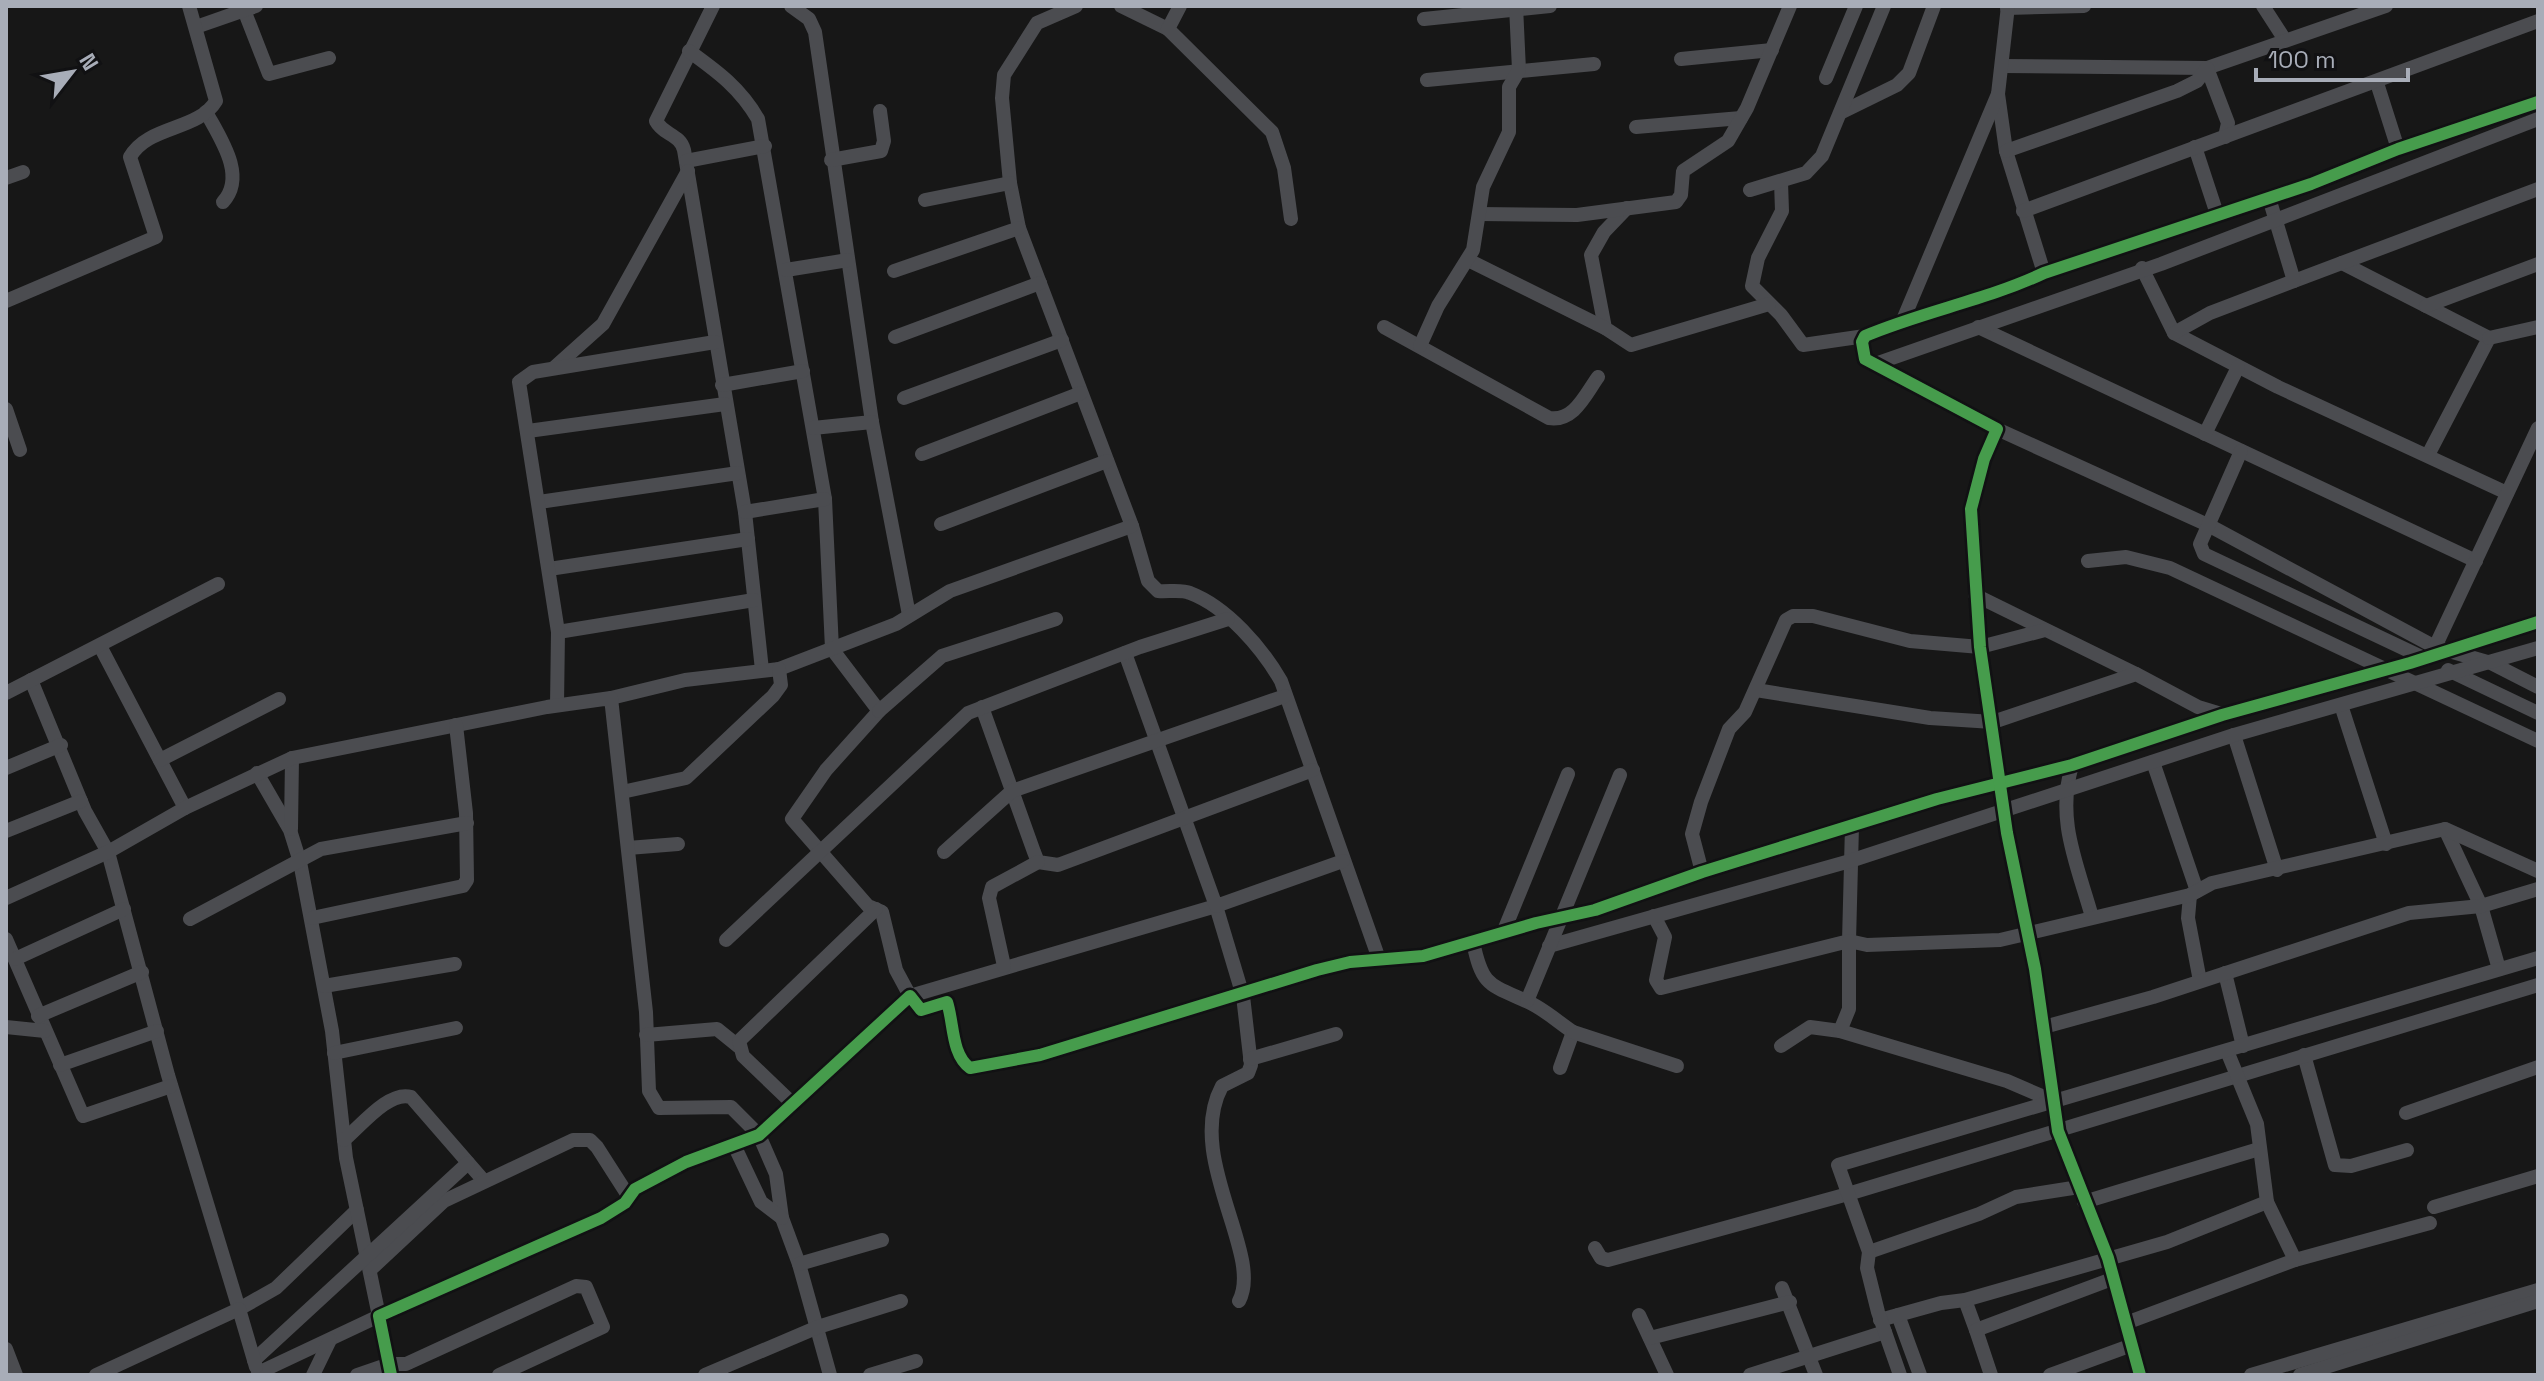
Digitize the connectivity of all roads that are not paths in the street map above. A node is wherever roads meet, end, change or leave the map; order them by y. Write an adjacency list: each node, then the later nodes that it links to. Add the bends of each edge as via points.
1 (189, 6): 22 (street)
2 (713, 6): 26 (street)
3 (791, 6): 49 (street, via 809,19 815,32)
4 (1038, 6): 21 (street)
5 (1076, 6): 21 (street)
6 (1121, 6): 23 (street)
7 (1180, 6): 23 (street)
8 (1550, 6): 16 (street)
9 (1790, 6): 25 (street)
10 (1856, 6): 33 (street)
11 (1884, 6): 40 (street)
12 (1934, 6): 40 (street, via 1903,80)
13 (2084, 6): 17 (street)
14 (2263, 6): 24 (street)
15 (2386, 6): 24 (street)
16 (1516, 7): 19 (street); 32 (street)
17 (2008, 7): 30 (street)
18 (250, 8): 22 (street); 27 (street, via 269,74)
19 (1424, 19)
20 (2538, 21): 35 (street)
21 (1037, 23): 54 (street, via 1002,85)
22 (196, 27): 39 (street, via 215,91 216,101)
23 (1168, 29): 64 (street, via 1272,132 1282,157)
24 (2285, 40): 31 (street)
25 (1772, 50): 28 (street); 41 (street)
26 (689, 51): 45 (street, via 744,96 758,119); 50 (street, via 656,121 680,140)
27 (329, 58)
28 (1681, 59)
29 (1594, 64): 32 (street)
30 (2002, 66): 31 (street); 36 (street)
31 (2207, 68): 44 (street, via 2228,123); 48 (street, via 2197,81 2177,91)
32 (1519, 70): 34 (street); 62 (street, via 1509,87 1509,132 1483,187)
33 (1826, 78)
34 (1427, 80)
35 (2377, 83): 44 (street); 47 (street)
36 (1998, 94): 48 (street); 82 (street)
37 (2538, 102): 47 (street)
38 (880, 111): 49 (street, via 881,151)
39 (206, 112): 59 (street, via 233,170 233,185); 78 (street, via 150,138 130,157 156,237)
40 (1842, 112): 53 (street, via 1815,164)
41 (1741, 118): 43 (street); 60 (street, via 1728,141 1683,171 1676,202)
42 (2538, 119): 65 (street)
43 (1636, 127)
44 (2225, 137): 46 (street)
45 (765, 146): 50 (street); 72 (street)
46 (2195, 147): 61 (street); 63 (street)
47 (2398, 149): 57 (street)
48 (2006, 151): 61 (street)
49 (831, 160): 67 (street)
50 (687, 166): 92 (street); 96 (street, via 617,303 603,324)
51 (23, 172): 52 (street)
52 (6, 178)
53 (1781, 182): 56 (street); 79 (street, via 1782,211 1752,277 1755,291)
54 (1010, 183): 58 (street); 66 (street)
55 (2538, 189): 69 (street)
56 (1750, 190)
57 (2269, 198): 63 (street); 65 (street)
58 (925, 200)
59 (223, 202)
60 (1627, 208): 62 (street, via 1577,215); 86 (street, via 1591,255)
61 (2023, 211): 74 (street)
62 (1479, 214): 68 (street)
63 (2217, 214): 74 (street)
64 (1291, 219)
65 (2275, 219): 71 (street); 75 (street)
66 (1019, 228): 73 (street); 76 (street)
67 (848, 260): 72 (street); 104 (street)
68 (1468, 260): 86 (street); 93 (street)
69 (2342, 263): 75 (street); 80 (street)
70 (2538, 264): 80 (street)
71 (2142, 268): 81 (street); 87 (street)
72 (786, 270): 97 (street)
73 (894, 271)
74 (2044, 273): 77 (street)
75 (2294, 281): 87 (street, via 2210,313)
76 (1040, 283): 89 (street); 91 (street)
77 (2003, 292): 81 (street); 82 (street)
78 (6, 301)
79 (1769, 304): 86 (street, via 1631,345); 88 (street, via 1803,345)
80 (2426, 306): 90 (street)
81 (2010, 315): 84 (street)
82 (1903, 320): 88 (street)
83 (1384, 327): 93 (street)
84 (1978, 327): 94 (street); 109 (street)
85 (2538, 327): 90 (street)
86 (1605, 328)
87 (2174, 333): 95 (street)
88 (1865, 336): 94 (street, via 1861,351)
89 (895, 337)
90 (2489, 338): 113 (street)
91 (1062, 340): 100 (street); 101 (street)
92 (715, 342): 96 (street); 99 (street)
93 (1420, 346): 98 (street, via 1549,418 1572,413)
94 (1875, 364): 107 (street)
95 (2238, 367): 109 (street); 113 (street)
96 (554, 369): 108 (street, via 533,372 519,382)
97 (803, 371): 99 (street); 105 (street)
98 (1598, 377)
99 (722, 385): 102 (street)
100 (1081, 393): 112 (street); 114 (street)
101 (904, 398)
102 (725, 404): 108 (street); 115 (street)
103 (6, 409): 110 (street)
104 (872, 422): 105 (street); 130 (street)
105 (813, 428): 117 (street)
106 (2538, 428): 116 (street)
107 (1997, 429): 122 (street); 128 (street, via 1971,509)
108 (528, 431): 118 (street)
109 (2205, 434): 111 (street)
110 (14, 444)
111 (2241, 451): 122 (street); 125 (street)
112 (922, 454)
113 (2428, 455): 116 (street)
114 (1107, 461): 120 (street); 121 (street)
115 (738, 473): 118 (street); 119 (street)
116 (2507, 493): 125 (street)
117 (825, 499): 119 (street); 139 (street)
118 (539, 502): 126 (street)
119 (745, 512): 123 (street)
120 (941, 524)
121 (1132, 526): 130 (street, via 950,591); 132 (street, via 1152,586 1165,592 1188,591)
122 (2210, 526): 140 (street); 143 (street, via 2200,544 2204,554)
123 (748, 539): 126 (street); 129 (street)
124 (2088, 561): 146 (street, via 2126,557 2170,568)
125 (2476, 561): 140 (street)
126 (549, 569): 136 (street)
127 (218, 584): 137 (street)
128 (1975, 595): 135 (street); 138 (street)
129 (754, 600): 136 (street); 147 (street)
130 (909, 615): 139 (street)
131 (1056, 619): 161 (street, via 942,656)
132 (1228, 619): 142 (street); 155 (street, via 1271,664)
133 (2538, 622): 140 (street)
134 (2538, 628): 141 (street)
135 (2045, 630): 138 (street); 149 (street)
136 (558, 632): 158 (street)
137 (100, 646): 150 (street); 171 (street)
138 (1980, 647): 153 (street, via 1910,641 1813,616 1793,616 1781,627); 164 (street)
139 (832, 649): 145 (street); 161 (street)
140 (2442, 649): 143 (street); 144 (street)
141 (2534, 649): 144 (street)
142 (1125, 653): 160 (street); 167 (street)
143 (2424, 658): 146 (street); 148 (street)
144 (2491, 663): 148 (street); 152 (street)
145 (779, 669): 147 (street); 181 (street, via 781,685 773,696 692,774)
146 (2384, 669): 151 (street); 163 (street)
147 (762, 670): 156 (street, via 685,680)
148 (2451, 672): 151 (street); 162 (street)
149 (2136, 674): 163 (street); 164 (street)
150 (31, 680): 154 (street); 169 (street)
151 (2415, 682): 159 (street); 168 (street)
152 (2538, 687)
153 (1756, 690): 164 (street, via 1930,718); 204 (street, via 1729,729 1701,802 1692,834)
154 (6, 693)
155 (1285, 696): 167 (street); 175 (street)
156 (611, 698): 158 (street); 181 (street)
157 (279, 699): 171 (street)
158 (557, 705): 165 (street)
159 (2341, 705): 166 (street); 193 (street)
160 (982, 707): 180 (street); 197 (street, via 956,721)
161 (879, 711): 197 (street, via 826,770 792,819)
162 (2538, 713)
163 (2222, 715): 173 (street)
164 (1993, 722): 179 (street)
165 (456, 725): 170 (street); 187 (street)
166 (2234, 735): 172 (street); 202 (street)
167 (1156, 738): 180 (street); 186 (street)
168 (2538, 741)
169 (61, 745): 174 (street); 183 (street)
170 (292, 758): 176 (street); 190 (street)
171 (160, 760): 184 (street)
172 (2153, 762): 182 (street); 206 (street)
173 (2072, 765): 179 (street); 182 (street)
174 (6, 768)
175 (1313, 770): 186 (street); 198 (street)
176 (257, 773): 184 (street); 190 (street)
177 (1568, 774): 217 (street)
178 (1620, 775): 215 (street)
179 (2001, 784): 185 (street); 188 (street)
180 (1012, 791): 196 (street); 201 (street)
181 (622, 792): 194 (street)
182 (2064, 792): 185 (street); 213 (street, via 2066,826)
183 (81, 801): 191 (street); 195 (street)
184 (185, 808): 195 (street)
185 (2004, 808): 199 (street); 218 (street)
186 (1184, 817): 201 (street, via 1058,865); 208 (street)
187 (467, 823): 200 (street, via 334,845); 214 (street, via 467,880 458,890)
188 (1852, 826): 199 (street); 204 (street)
189 (2445, 829): 193 (street); 203 (street); 209 (street)
190 (290, 830): 200 (street)
191 (6, 831)
192 (678, 844): 194 (street)
193 (2386, 844): 202 (street)
194 (628, 848): 247 (street)
195 (108, 852): 207 (street); 210 (street)
196 (944, 852)
197 (821, 853): 211 (street); 220 (street)
198 (1343, 861): 208 (street); 226 (street)
199 (1850, 861): 212 (street); 221 (street)
200 (300, 862): 214 (street); 216 (street)
201 (1038, 862): 228 (street, via 992,887 989,898)
202 (2277, 870): 206 (street, via 2212,883)
203 (2538, 871)
204 (1702, 872): 215 (street)
205 (2538, 889): 209 (street)
206 (2194, 893): 213 (street); 232 (street, via 2188,918)
207 (6, 898)
208 (1216, 906): 228 (street); 236 (street)
209 (2481, 906): 229 (street); 231 (street, via 2409,913)
210 (124, 909): 225 (street); 230 (street)
211 (876, 909): 235 (street, via 882,912 896,970); 248 (street)
212 (1654, 916): 221 (street, via 1665,937 1656,980 1661,988); 223 (street)
213 (2092, 917): 218 (street)
214 (312, 918): 234 (street)
215 (1559, 918): 217 (street); 223 (street)
216 (190, 919)
217 (1503, 933): 222 (street)
218 (2026, 934): 221 (street, via 1951,943); 240 (street)
219 (6, 939): 225 (street)
220 (726, 940)
221 (1849, 941): 244 (street, via 1849,1009)
222 (1473, 942): 226 (street, via 1423,956); 237 (street, via 1479,970 1489,984)
223 (1549, 946): 237 (street)
224 (2538, 958): 229 (street)
225 (15, 959): 238 (street)
226 (1379, 959): 236 (street, via 1317,970)
227 (455, 964): 234 (street)
228 (1004, 966): 235 (street)
229 (2499, 969): 250 (street)
230 (142, 972): 238 (street); 243 (street)
231 (2225, 973): 232 (street); 250 (street)
232 (2200, 981): 240 (street)
233 (2538, 985): 253 (street)
234 (324, 986): 252 (street)
235 (910, 996): 236 (street, via 921,1010 947,1002 962,1062 981,1068); 262 (street)
236 (1243, 996): 254 (street)
237 (1527, 1001): 245 (street)
238 (38, 1016): 242 (street)
239 (6, 1027): 242 (street)
240 (2044, 1027): 261 (street)
241 (456, 1028): 252 (street)
242 (45, 1031): 255 (street)
243 (157, 1031): 255 (street); 260 (street)
244 (1840, 1031): 249 (street, via 1810,1027); 261 (street, via 2007,1081)
245 (1573, 1032): 256 (street); 258 (street)
246 (1336, 1034): 254 (street)
247 (646, 1035): 248 (street, via 717,1029); 265 (street, via 649,1091 659,1108 731,1107)
248 (738, 1046): 262 (street)
249 (1781, 1046)
250 (2243, 1046): 251 (street)
251 (2227, 1051): 259 (street); 261 (street)
252 (334, 1053): 266 (street)
253 (2304, 1055): 259 (street); 269 (street, via 2335,1165 2351,1166)
254 (1250, 1059): 294 (street, via 1248,1073 1222,1086 1211,1131 1244,1272)
255 (60, 1065): 260 (street, via 83,1116)
256 (1677, 1066)
257 (2538, 1067): 263 (street)
258 (1560, 1068)
259 (2239, 1075): 264 (street); 268 (street, via 2257,1124)
260 (171, 1086): 297 (street)
261 (2051, 1100): 264 (street); 274 (street, via 1838,1165)
262 (792, 1103): 265 (street)
263 (2406, 1113)
264 (2058, 1131): 273 (street); 274 (street)
265 (759, 1135): 267 (street); 280 (street, via 776,1174)
266 (344, 1140): 270 (street, via 404,1095); 279 (street)
267 (734, 1145): 275 (street, via 686,1162); 280 (street, via 761,1202)
268 (2259, 1149): 276 (street); 277 (street)
269 (2407, 1150)
270 (468, 1163): 272 (street); 287 (street)
271 (2538, 1176): 278 (street)
272 (484, 1181): 275 (street, via 583,1138 597,1147); 287 (street, via 444,1201)
273 (2079, 1187): 276 (street); 284 (street, via 2016,1197)
274 (1848, 1194): 283 (street, via 1608,1260); 284 (street)
275 (629, 1197): 300 (street, via 578,1229)
276 (2084, 1202): 285 (street)
277 (2267, 1202): 285 (street, via 2167,1242); 286 (street)
278 (2434, 1207)
279 (357, 1210): 287 (street); 297 (street, via 276,1288)
280 (782, 1218): 288 (street)
281 (2430, 1223): 286 (street)
282 (882, 1240): 288 (street)
283 (1595, 1248)
284 (1869, 1252): 302 (street, via 1867,1268)
285 (2108, 1258): 289 (street); 292 (street)
286 (2295, 1260): 301 (street)
287 (368, 1264): 300 (street); 311 (street)
288 (799, 1264): 303 (street)
289 (2112, 1279): 301 (street); 304 (street)
290 (1782, 1288): 296 (street)
291 (2538, 1290): 329 (street)
292 (1965, 1300): 299 (street); 304 (street)
293 (901, 1301): 303 (street)
294 (1239, 1301)
295 (2538, 1301): 330 (street)
296 (1790, 1302): 305 (street); 309 (street)
297 (239, 1309): 311 (street); 314 (street)
298 (1639, 1315): 305 (street)
299 (1898, 1315): 302 (street); 325 (street)
300 (379, 1316): 306 (street); 312 (street)
301 (2126, 1323): 307 (street)
302 (1882, 1326): 309 (street); 324 (street)
303 (818, 1327): 318 (street); 319 (street)
304 (1976, 1330): 326 (street)
305 (1650, 1338): 321 (street)
306 (330, 1340): 311 (street); 315 (street)
307 (2132, 1345): 327 (street); 328 (street)
308 (6, 1349): 313 (street)
309 (1809, 1357): 322 (street); 323 (street)
310 (916, 1361): 320 (street)
311 (257, 1369)
312 (390, 1369): 316 (street); 317 (street, via 576,1286 586,1287 603,1327)
313 (16, 1375)
314 (96, 1375)
315 (313, 1375)
316 (357, 1375)
317 (499, 1375)
318 (705, 1375)
319 (830, 1375)
320 (870, 1375)
321 (1667, 1375)
322 (1750, 1375)
323 (1816, 1375)
324 (1900, 1375)
325 (1920, 1375)
326 (1991, 1375)
327 (2050, 1375)
328 (2140, 1375)
329 (2251, 1375)
330 (2300, 1375)

